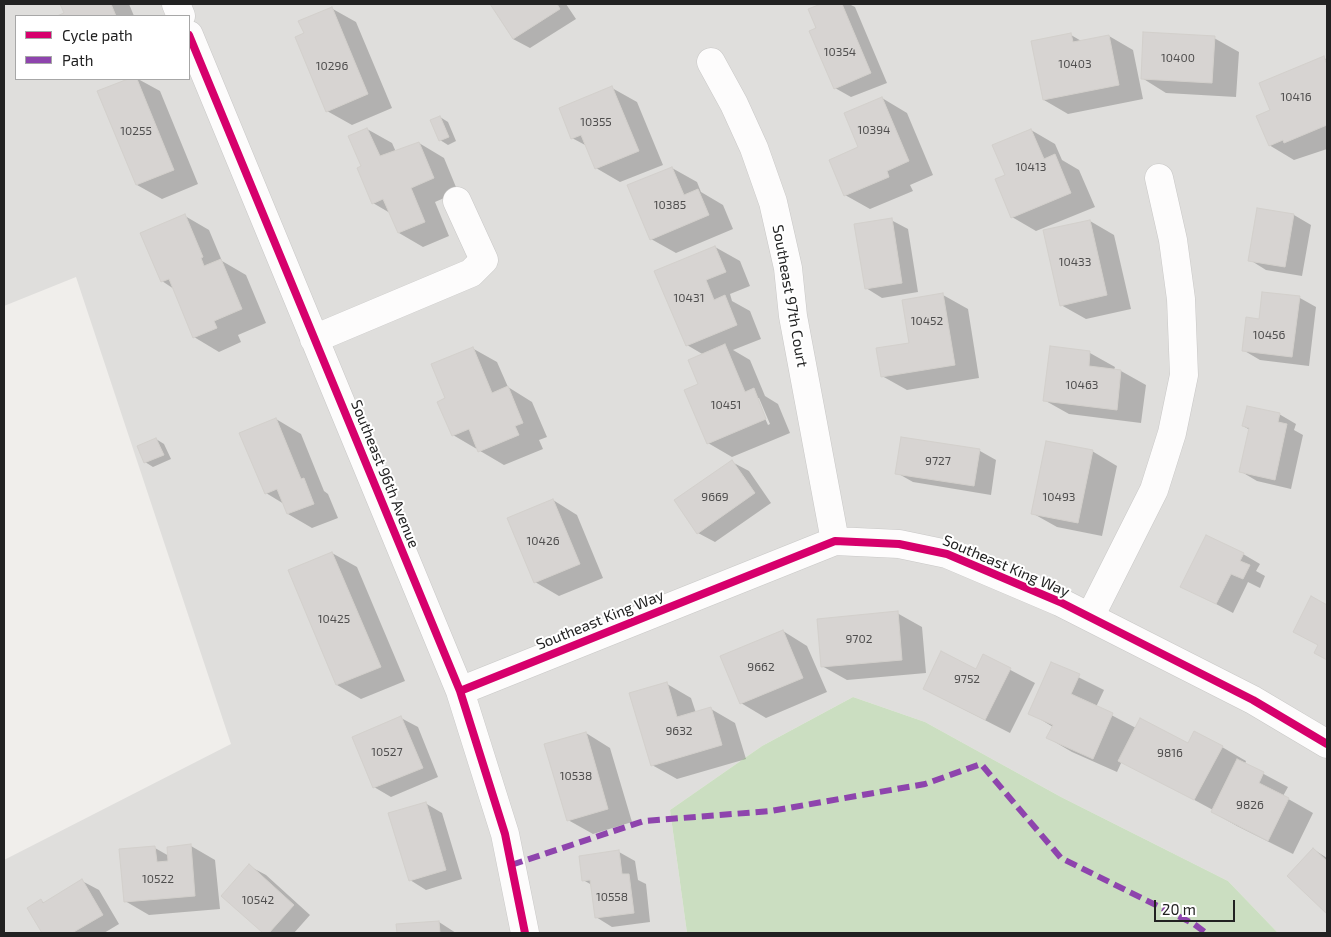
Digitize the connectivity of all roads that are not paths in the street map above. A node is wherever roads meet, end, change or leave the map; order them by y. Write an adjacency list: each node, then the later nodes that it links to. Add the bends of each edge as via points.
1 (190, 37): 5 (street, Southeast 96th Avenue)
2 (711, 62): 6 (street, Southeast 97th Court, via 754,148 773,202 788,268 793,316)
3 (1160, 178): 7 (street, via 1181,299 1184,375 1172,433 1154,490)
4 (457, 201): 5 (street, via 484,260 470,273)
5 (314, 339): 8 (street, Southeast 96th Avenue)
6 (835, 540): 7 (street, Southeast King Way, via 899,544 947,554); 8 (street, Southeast King Way)
7 (1090, 617): 9 (street, Southeast King Way, via 1253,700)
8 (460, 691): 10 (street, Southeast 96th Avenue, via 505,834)
9 (1327, 744)
10 (525, 933)

